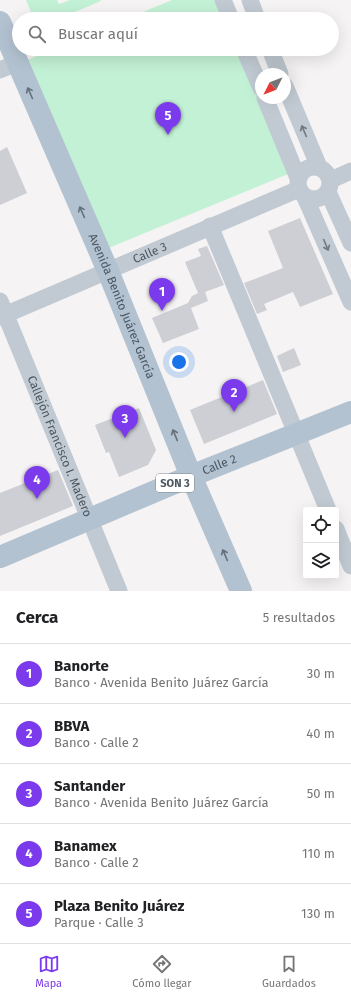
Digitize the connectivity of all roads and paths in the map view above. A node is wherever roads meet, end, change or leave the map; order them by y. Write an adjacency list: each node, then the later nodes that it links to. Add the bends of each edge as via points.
1 (223, 0): 3 (street)
2 (250, 0): 4 (street)
3 (228, 12)
4 (254, 12)
5 (0, 22): 8 (main road, Avenida Benito Juárez García)
6 (247, 56): 10 (street)
7 (273, 56): 9 (street)
8 (8, 66): 22 (main road, Avenida Benito Juárez García, one-way to 8)
9 (278, 68)
10 (255, 74)
11 (291, 100): 13 (street, one-way to 11)
12 (268, 104): 14 (street)
13 (312, 151): 14 (street, via 302,158); 15 (street)
14 (291, 159): 17 (street)
15 (319, 167): 17 (street, via 304,169); 18 (street, via 326,172)
16 (351, 171): 18 (street)
17 (301, 188): 18 (street, via 310,199); 19 (street); 20 (street, Calle 3)
18 (331, 193): 19 (street, via 324,208); 21 (street)
19 (314, 216): 23 (street, one-way to 23)
20 (210, 226): 22 (street, Calle 3); 26 (street)
21 (351, 243)
22 (108, 271): 24 (street, Calle 3); 27 (main road, Avenida Benito Juárez García, one-way to 22)
23 (351, 302)
24 (2, 311): 29 (street, Callejón Francisco I. Madero)
25 (351, 412): 26 (main road, Calle 2 / SON 3)
26 (297, 434): 27 (main road, Calle 2 / SON 3); 28 (street)
27 (191, 476): 29 (main road, Calle 2 / SON 3); 34 (main road, Avenida Benito Juárez García, one-way to 27)
28 (327, 507)
29 (89, 519): 31 (main road, Calle 2 / SON 3); 33 (street, Callejón Francisco I. Madero)
30 (339, 536): 32 (street)
31 (0, 557)
32 (351, 566)
33 (118, 591)
34 (241, 591)

